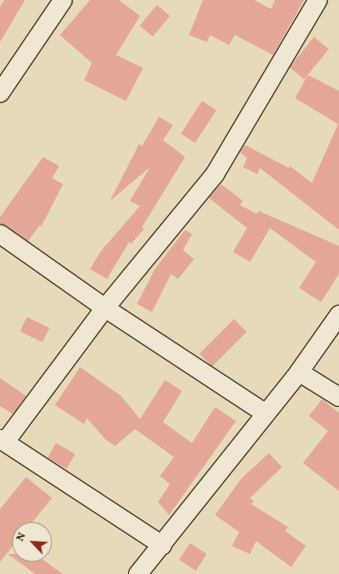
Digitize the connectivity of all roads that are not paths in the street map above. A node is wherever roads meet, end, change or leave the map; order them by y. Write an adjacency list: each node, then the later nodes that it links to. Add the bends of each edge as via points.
1 (63, 0): 3 (street)
2 (318, 0): 5 (street, via 215,174)
3 (0, 93)
4 (0, 234): 5 (street)
5 (105, 308): 9 (street); 10 (street)
6 (339, 315): 7 (street)
7 (298, 372): 8 (street); 9 (street)
8 (339, 397)
9 (265, 413): 11 (street)
10 (3, 441): 11 (street)
11 (162, 545): 12 (street)
12 (138, 574)

